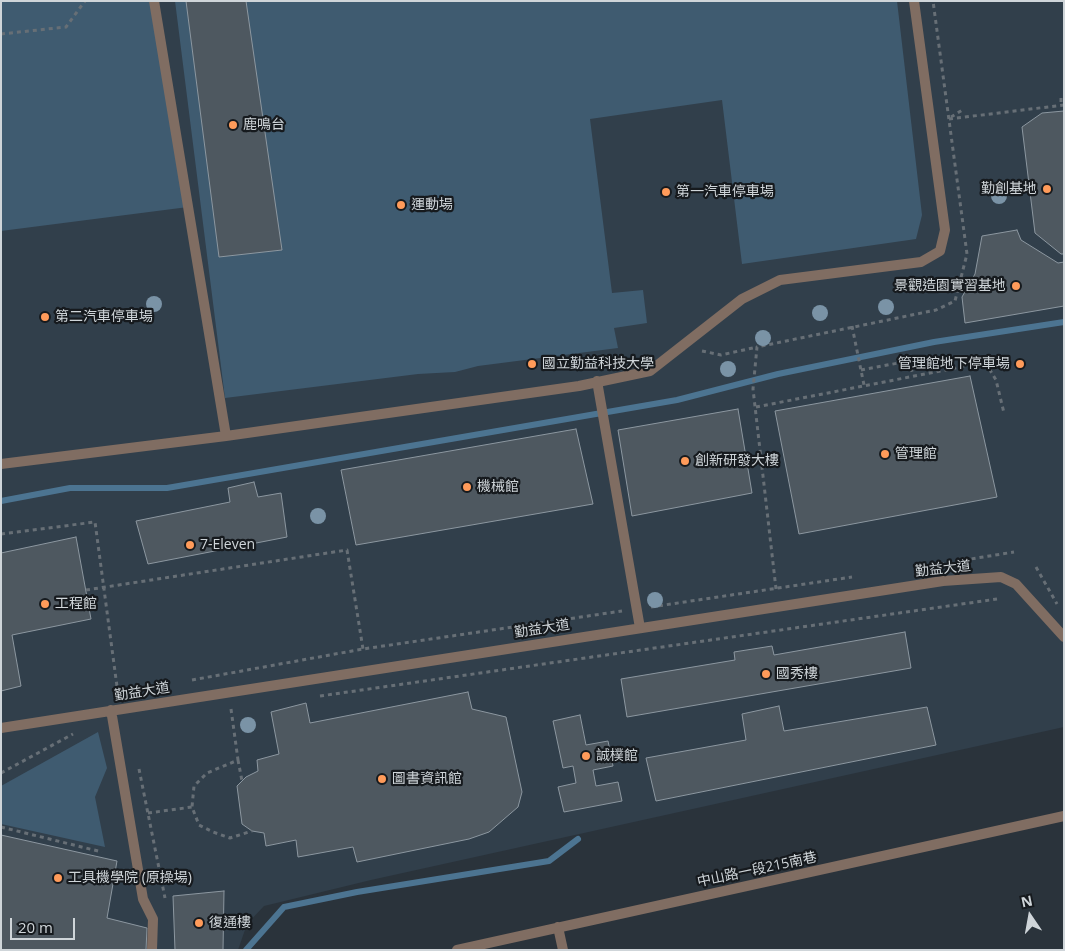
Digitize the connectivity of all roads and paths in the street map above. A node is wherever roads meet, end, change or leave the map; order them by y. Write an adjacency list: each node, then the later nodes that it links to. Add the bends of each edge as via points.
1 (85, 1): 5 (path, via 66,27)
2 (154, 1): 19 (street)
3 (914, 1): 15 (street, via 945,230 940,251 921,262 780,280 742,298 650,370)
4 (933, 1): 9 (path)
5 (1, 34)
6 (1061, 98): 7 (path)
7 (1063, 105): 9 (path)
8 (964, 109): 9 (path)
9 (949, 119): 10 (path, via 967,254 955,301 936,310)
10 (852, 326): 11 (path); 13 (path)
11 (757, 347): 12 (path, via 721,355); 17 (path, via 752,388)
12 (702, 351)
13 (861, 370): 14 (path, via 909,361); 16 (path)
14 (913, 375): 16 (path); 18 (path, via 986,365 996,380)
15 (597, 381): 19 (street); 31 (street)
16 (864, 385): 17 (path)
17 (756, 407): 27 (path)
18 (1004, 414)
19 (226, 436): 20 (street)
20 (1, 464)
21 (1, 534): 26 (path, via 96,522)
22 (1014, 552): 23 (path)
23 (938, 564)
24 (1036, 568): 30 (path)
25 (862, 576): 27 (path)
26 (105, 587): 28 (path); 34 (path, via 347,550); 36 (path, via 118,694)
27 (776, 589): 31 (path)
28 (86, 590)
29 (997, 599): 37 (path)
30 (1059, 607)
31 (637, 609): 32 (street); 34 (path)
32 (640, 628): 33 (street, 勤益大道, via 943,581 1002,577 1016,584); 40 (street, 勤益大道)
33 (1064, 637)
34 (363, 649): 35 (path)
35 (187, 681)
36 (109, 695)
37 (319, 696)
38 (240, 708): 39 (path)
39 (230, 709): 41 (path); 44 (path)
40 (111, 710): 42 (street, 勤益大道); 56 (street, via 143,899 153,919)
41 (221, 711)
42 (1, 728)
43 (59, 734): 46 (path, via 78,731)
44 (238, 760): 47 (path); 48 (path, via 207,773 194,786)
45 (138, 764): 49 (path)
46 (1, 773)
47 (242, 781)
48 (192, 807): 49 (path); 52 (path, via 199,825 213,832 230,838)
49 (148, 813): 54 (path)
50 (1064, 816): 55 (street, 中山路一段215南巷)
51 (1, 827): 53 (path)
52 (252, 831)
53 (102, 852)
54 (165, 898)
55 (558, 927): 57 (street, 中山路一段215南巷); 58 (street)
56 (152, 950)
57 (457, 950)
58 (564, 950)

